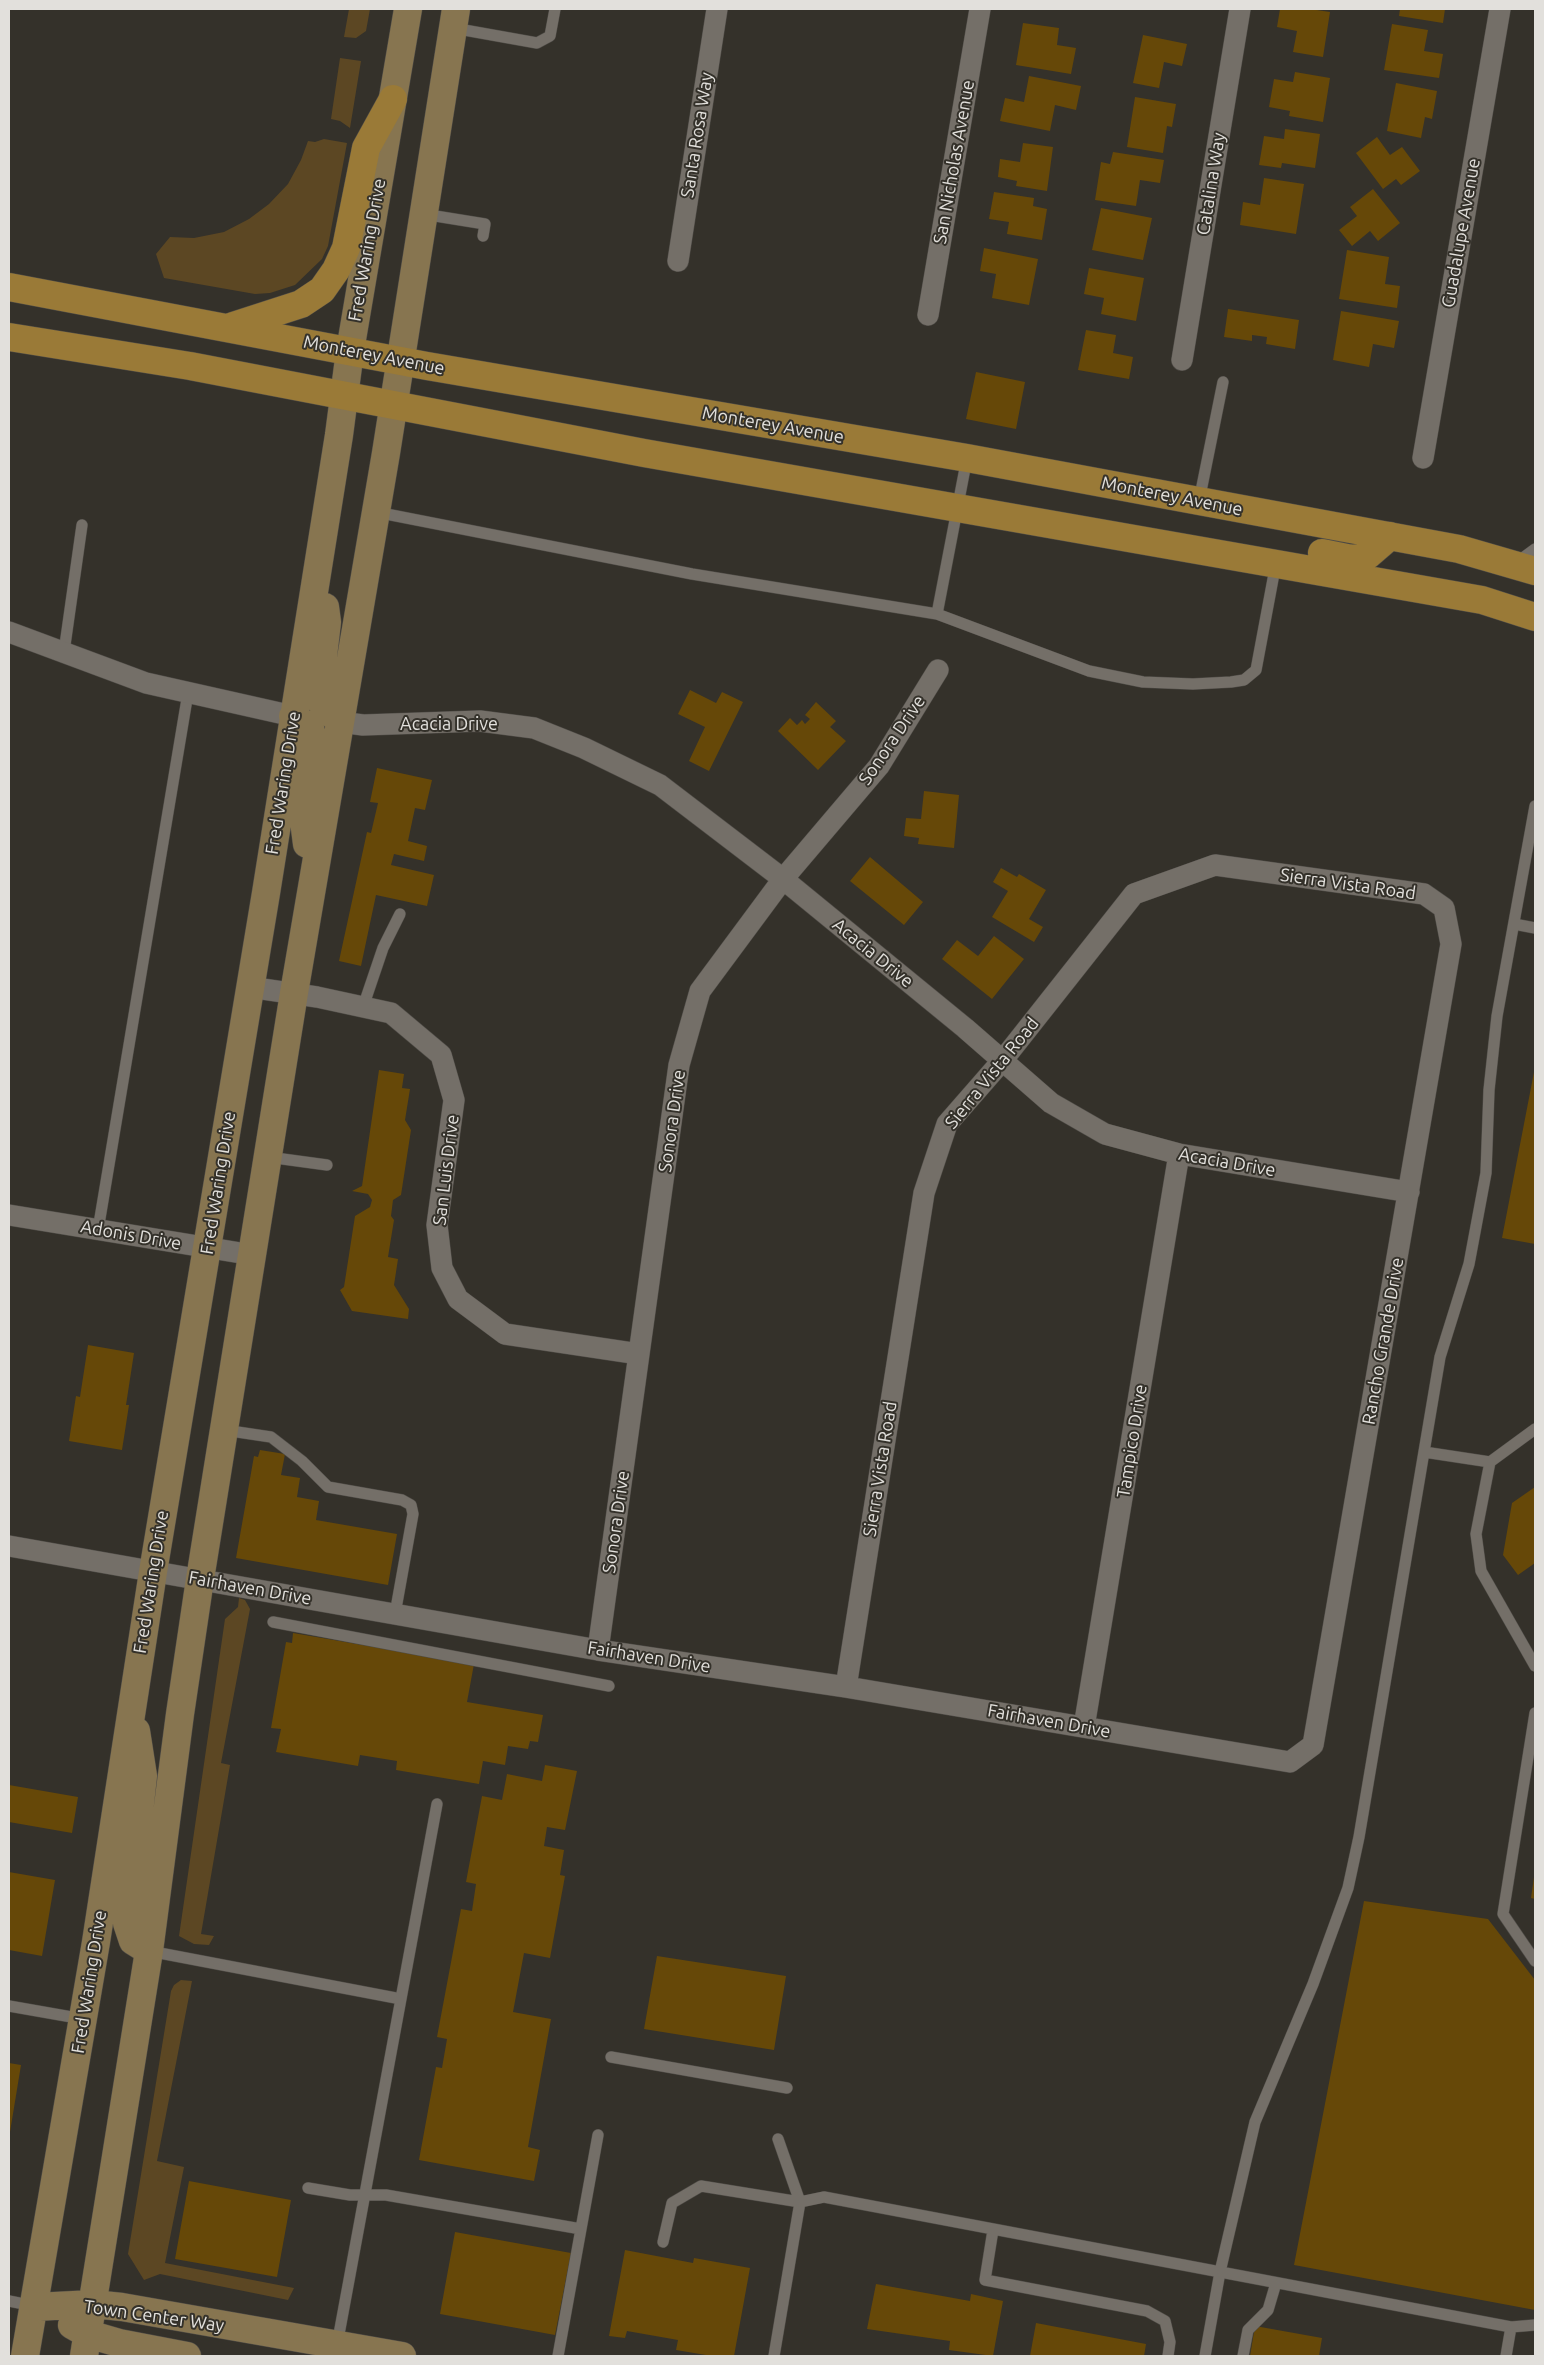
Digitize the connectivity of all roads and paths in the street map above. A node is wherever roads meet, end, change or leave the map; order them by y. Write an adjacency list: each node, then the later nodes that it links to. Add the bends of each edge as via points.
1 (408, 9): 8 (main road, Fred Waring Drive)
2 (555, 9): 7 (lane, via 550,36 537,42)
3 (717, 9): 11 (street, Santa Rosa Way)
4 (980, 9): 13 (street, San Nicholas Avenue)
5 (1240, 9): 18 (street, Catalina Way)
6 (1500, 9): 23 (street, Guadalupe Avenue)
7 (455, 18): 9 (main road)
8 (392, 99): 14 (main road, via 366,148 346,248 322,290 301,304); 16 (main road, Fred Waring Drive)
9 (423, 214): 10 (lane, via 485,224); 17 (main road)
10 (483, 236)
11 (678, 261)
12 (9, 287): 14 (main road, Monterey Avenue)
13 (928, 316)
14 (227, 328): 16 (main road, Monterey Avenue)
15 (9, 337): 20 (main road)
16 (350, 351): 17 (main road, Monterey Avenue); 20 (main road, Fred Waring Drive)
17 (399, 360): 21 (main road); 22 (main road, Monterey Avenue)
18 (1182, 360)
19 (1223, 382): 24 (lane)
20 (343, 395): 21 (main road); 31 (main road, Fred Waring Drive)
21 (393, 403): 25 (main road, via 644,453); 26 (main road)
22 (967, 458): 24 (main road, Monterey Avenue); 25 (lane)
23 (1423, 458)
24 (1199, 501): 28 (main road, Monterey Avenue)
25 (958, 507): 30 (main road); 32 (lane)
26 (376, 512): 32 (lane, via 692,574); 39 (main road)
27 (82, 525): 35 (lane)
28 (1390, 536): 29 (main road, Monterey Avenue); 30 (main road, via 1360,558 1289,549 1280,555)
29 (1528, 561)
30 (1276, 563): 32 (lane, via 1256,670 1244,680 1193,684 1143,682 1089,671); 33 (main road, via 1482,600)
31 (317, 569): 38 (main road, Fred Waring Drive); 39 (main road, via 324,591 327,622 319,690 322,702)
32 (937, 614)
33 (1535, 617)
34 (9, 632): 35 (street)
35 (64, 652): 37 (street, via 146,683)
36 (938, 670): 41 (street, Sonora Drive, via 879,766)
37 (188, 693): 38 (street); 56 (lane)
38 (293, 716): 42 (main road, via 310,728 315,748 304,821); 47 (main road, Fred Waring Drive)
39 (340, 722): 41 (street, Acacia Drive, via 363,725 480,721 534,728 660,785); 42 (main road)
40 (1535, 806): 45 (lane)
41 (783, 879): 50 (street, Acacia Drive); 59 (street, Sonora Drive, via 700,991 679,1065)
42 (311, 889): 48 (main road)
43 (1444, 908): 50 (street, Sierra Vista Road, via 1424,894 1215,865 1134,894); 54 (street, Rancho Grande Drive, via 1451,944)
44 (400, 914): 49 (lane, via 383,948)
45 (1514, 924): 46 (lane); 62 (lane, via 1497,1016 1489,1090 1486,1173 1469,1264 1440,1357)
46 (1535, 928)
47 (249, 986): 48 (street, San Luis Drive); 57 (main road, Fred Waring Drive)
48 (294, 994): 49 (street, San Luis Drive); 52 (main road)
49 (363, 1007): 59 (street, San Luis Drive, via 391,1013 442,1055 454,1100 437,1225 442,1268 458,1299 505,1334)
50 (1002, 1060): 51 (street, Acacia Drive, via 1051,1103 1105,1134); 72 (street, Sierra Vista Road, via 947,1124 924,1193)
51 (1179, 1154): 54 (street, Acacia Drive); 75 (street, Tampico Drive)
52 (268, 1156): 53 (lane); 58 (main road)
53 (327, 1165)
54 (1409, 1192): 76 (street, Rancho Grande Drive, via 1313,1745)
55 (9, 1215): 56 (street, Adonis Drive)
56 (98, 1230): 57 (street, Adonis Drive)
57 (207, 1248): 58 (street, Adonis Drive); 65 (main road, Fred Waring Drive)
58 (253, 1255): 61 (main road)
59 (639, 1354): 69 (street, Sonora Drive)
60 (1535, 1429): 63 (lane)
61 (224, 1430): 66 (main road); 67 (lane, via 271,1437 328,1487 411,1504 413,1514)
62 (1424, 1452): 63 (lane); 93 (lane, via 1395,1637 1348,1888 1313,1984 1255,2122)
63 (1490, 1462): 70 (lane, via 1476,1534 1480,1571)
64 (9, 1546): 65 (street, Fairhaven Drive)
65 (153, 1572): 66 (street, Fairhaven Drive); 73 (main road, Fred Waring Drive)
66 (200, 1579): 67 (street, Fairhaven Drive); 78 (main road)
67 (395, 1614): 69 (street, Fairhaven Drive)
68 (273, 1622): 71 (lane)
69 (598, 1650): 72 (street, Fairhaven Drive)
70 (1535, 1666)
71 (609, 1686)
72 (846, 1687): 75 (street, Fairhaven Drive)
73 (132, 1707): 78 (main road, via 143,1776 127,1924 133,1941); 82 (main road, Fred Waring Drive)
74 (1535, 1713): 79 (lane, via 1503,1914)
75 (1084, 1727): 76 (street, Fairhaven Drive)
76 (1290, 1762)
77 (437, 1804): 80 (lane)
78 (149, 1951): 80 (lane); 96 (main road)
79 (1535, 1962)
80 (401, 1999): 88 (lane)
81 (9, 2006): 82 (lane)
82 (83, 2019): 95 (main road, Fred Waring Drive)
83 (611, 2057): 84 (lane)
84 (786, 2088)
85 (598, 2135): 90 (lane)
86 (778, 2139): 89 (lane)
87 (308, 2188): 88 (lane)
88 (366, 2195): 90 (lane, via 386,2195); 100 (lane)
89 (800, 2202): 91 (lane, via 824,2197); 92 (lane, via 701,2186 672,2203); 105 (lane)
90 (582, 2229): 104 (lane)
91 (993, 2230): 93 (lane); 106 (lane, via 985,2280 1147,2311 1165,2321 1170,2342)
92 (663, 2242)
93 (1220, 2272): 94 (lane); 107 (lane)
94 (1276, 2283): 98 (lane); 108 (lane, via 1268,2310 1248,2330)
95 (22, 2304): 96 (main road, Town Center Way); 99 (main road, Town Center Way); 101 (main road, Fred Waring Drive)
96 (93, 2304): 99 (main road); 100 (main road, Town Center Way)
97 (1535, 2325): 98 (lane)
98 (1510, 2327): 109 (lane)
99 (86, 2345): 102 (main road, Town Center Way, via 119,2343)
100 (337, 2346): 103 (main road, Town Center Way)
101 (25, 2356)
102 (186, 2356)
103 (402, 2356)
104 (558, 2356)
105 (774, 2356)
106 (1168, 2356)
107 (1205, 2356)
108 (1242, 2356)
109 (1506, 2356)

